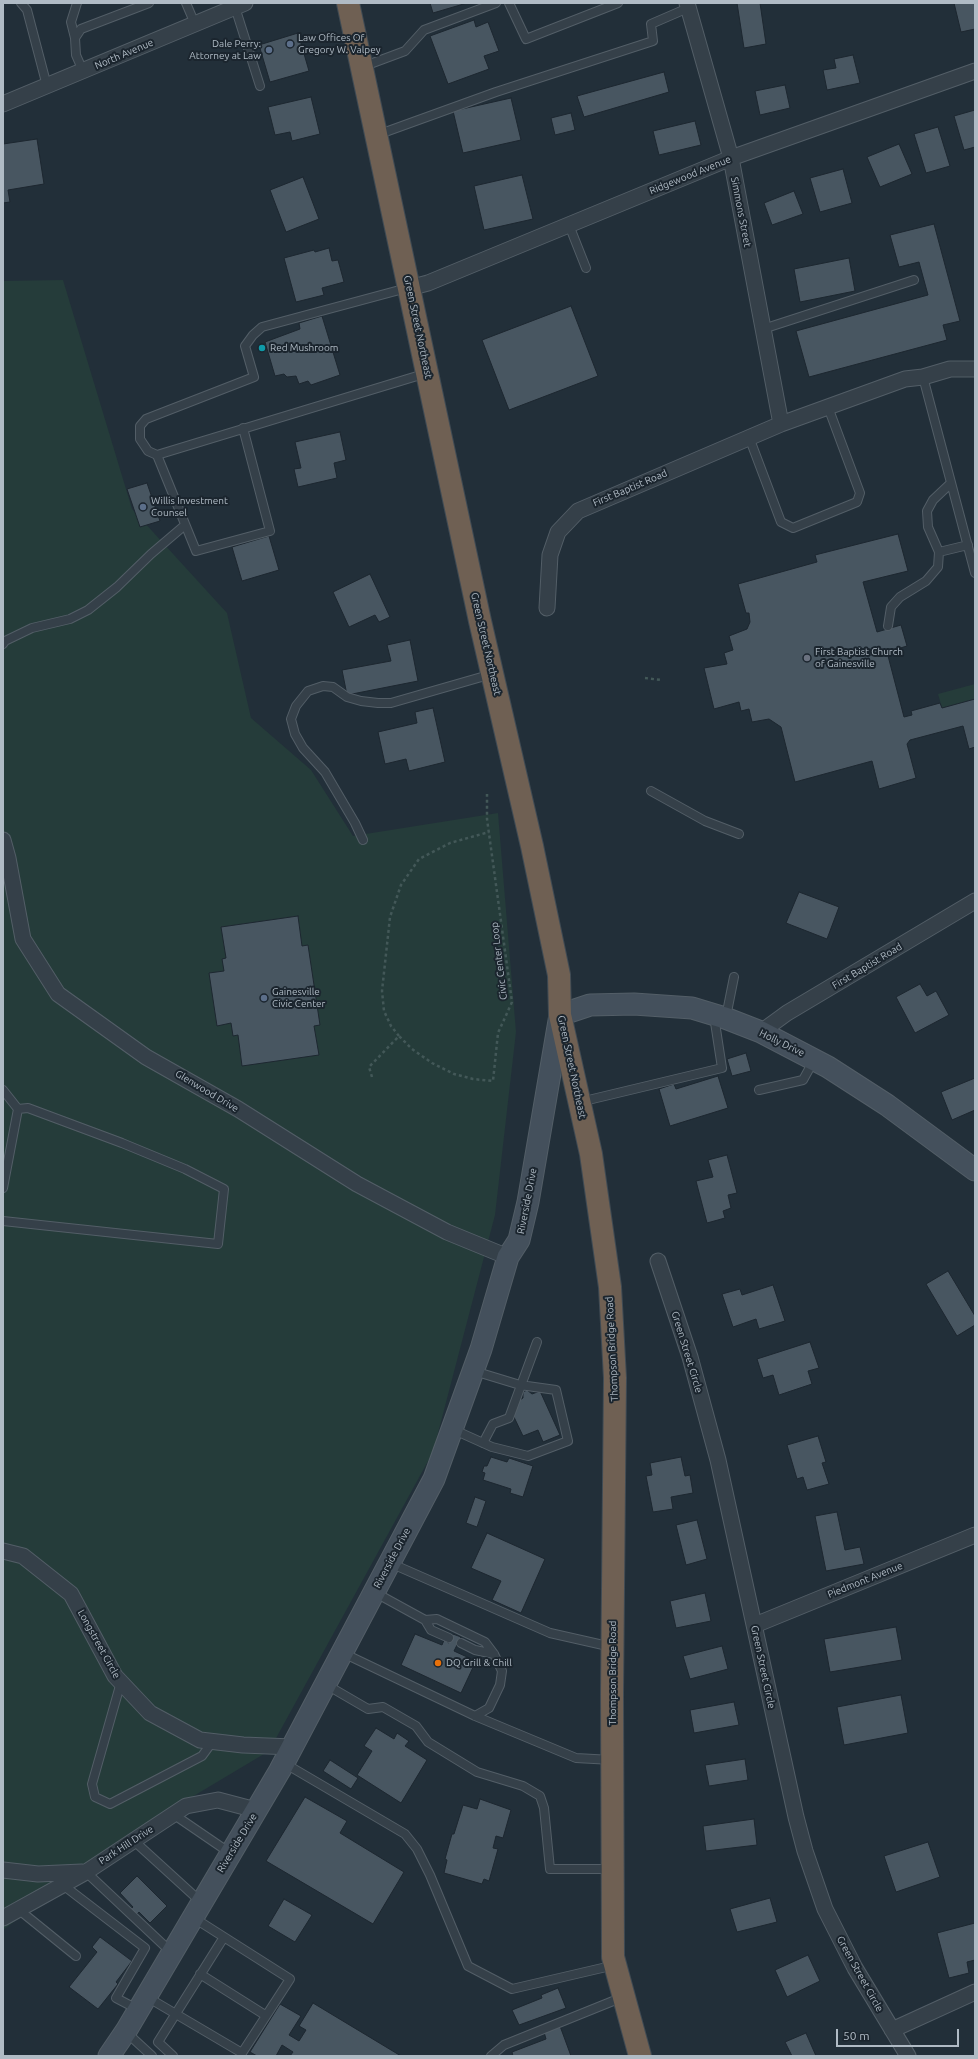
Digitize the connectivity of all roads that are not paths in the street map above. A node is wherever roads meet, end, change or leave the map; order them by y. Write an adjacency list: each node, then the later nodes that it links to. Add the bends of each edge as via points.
1 (21, 3): 16 (lane, via 27,10)
2 (77, 3): 12 (lane, via 71,22)
3 (149, 3): 12 (lane, via 82,29)
4 (186, 3): 11 (lane)
5 (348, 3): 13 (highway, Green Street Northeast)
6 (496, 3): 13 (lane, via 424,30 405,51)
7 (509, 3): 8 (lane, via 526,39)
8 (618, 3)
9 (240, 5): 11 (street, North Avenue); 17 (lane)
10 (687, 5): 19 (lane, via 651,24 653,41 496,92); 20 (street, Simmons Street)
11 (195, 24): 14 (street, North Avenue)
12 (75, 38): 14 (lane, via 76,55)
13 (362, 68): 19 (highway, Green Street Northeast)
14 (83, 71): 16 (street, North Avenue)
15 (975, 71): 20 (street, Ridgewood Avenue)
16 (47, 86): 18 (street, North Avenue)
17 (260, 86)
18 (3, 104)
19 (376, 136): 24 (highway, Green Street Northeast)
20 (731, 158): 21 (street, Ridgewood Avenue); 25 (street, Simmons Street)
21 (569, 225): 22 (lane); 24 (street, Ridgewood Avenue, via 428,283)
22 (586, 268)
23 (914, 280): 25 (lane)
24 (409, 288): 27 (highway, Green Street Northeast); 33 (lane, via 262,327 245,346 254,377 146,419 140,426 140,440 148,451)
25 (763, 329): 30 (street, Simmons Street)
26 (975, 369): 28 (street, First Baptist Road, via 950,369)
27 (428, 372): 31 (lane); 42 (highway, Green Street Northeast)
28 (924, 377): 29 (street, First Baptist Road, via 905,379); 34 (lane)
29 (828, 407): 30 (street, First Baptist Road); 32 (lane, via 860,493 857,502 793,528 781,522)
30 (781, 424): 32 (street, First Baptist Road)
31 (243, 428): 33 (lane); 35 (lane, via 270,530 196,551)
32 (749, 438): 39 (street, First Baptist Road, via 578,511 558,532 550,555)
33 (157, 455): 35 (lane)
34 (951, 483): 36 (lane); 37 (lane, via 933,500 927,511 928,527)
35 (185, 525): 41 (lane, via 88,610 70,619 32,628)
36 (968, 545): 37 (lane); 38 (lane)
37 (939, 552): 40 (lane, via 938,567 926,581 900,597 891,607)
38 (975, 573)
39 (547, 608)
40 (888, 626)
41 (3, 644)
42 (492, 674): 46 (lane, via 391,703 361,701 347,697 333,687 323,686 308,691 296,706 291,719 294,734 325,772); 49 (highway, Green Street Northeast, via 559,975)
43 (651, 791): 44 (lane, via 705,821)
44 (739, 834)
45 (3, 840): 60 (street, Glenwood Drive, via 23,939 58,994 146,1057 238,1109 357,1184 447,1232)
46 (363, 840)
47 (975, 902): 51 (street, First Baptist Road, via 787,1013)
48 (734, 977): 50 (lane)
49 (560, 1015): 50 (main road, Holly Drive, via 590,1005 634,1004 692,1008); 55 (highway, Green Street Northeast); 60 (main road, Riverside Drive, via 528,1202 519,1240)
50 (719, 1016): 51 (main road, Holly Drive); 55 (lane, via 722,1068)
51 (761, 1032): 52 (main road, Holly Drive)
52 (815, 1060): 54 (lane, via 803,1080); 57 (main road, Holly Drive, via 887,1105)
53 (3, 1090): 56 (lane)
54 (759, 1090)
55 (580, 1102): 62 (highway, Green Street Northeast, via 591,1154)
56 (18, 1109): 58 (lane); 59 (lane, via 28,1108 122,1143 185,1169 224,1189 218,1244)
57 (972, 1164)
58 (3, 1188)
59 (3, 1221)
60 (508, 1257): 64 (main road, Riverside Drive)
61 (658, 1261): 73 (street, Green Street Circle, via 690,1357 718,1460)
62 (610, 1287): 76 (highway, Thompson Bridge Road, via 615,1378)
63 (537, 1342): 65 (lane)
64 (474, 1371): 65 (lane); 66 (main road, Riverside Drive)
65 (520, 1385): 67 (lane, via 509,1418 493,1424); 67 (lane, via 556,1390 568,1441 528,1456)
66 (452, 1429): 67 (lane); 70 (main road, Riverside Drive, via 434,1479)
67 (483, 1443)
68 (975, 1535): 73 (street, Piedmont Avenue)
69 (3, 1551): 79 (street, Longstreet Circle, via 23,1556 71,1594 115,1676)
70 (389, 1563): 71 (main road, Riverside Drive); 76 (lane, via 550,1633)
71 (374, 1592): 72 (lane); 77 (main road, Riverside Drive)
72 (425, 1620): 74 (lane, via 431,1630); 78 (lane, via 437,1619 485,1642)
73 (754, 1625): 106 (street, Green Street Circle, via 796,1817 817,1887 825,1909 855,1968)
74 (449, 1638)
75 (461, 1643): 78 (lane, via 475,1650)
76 (613, 1648): 84 (highway, Thompson Bridge Road)
77 (342, 1652): 80 (main road, Riverside Drive); 81 (lane)
78 (494, 1654): 81 (lane, via 502,1671 500,1685 489,1708)
79 (121, 1682): 82 (street, Longstreet Circle, via 150,1713 200,1740); 82 (lane, via 92,1784 94,1797 110,1804 202,1756)
80 (325, 1684): 83 (main road, Riverside Drive); 89 (lane, via 368,1710 384,1707 416,1726 428,1742 477,1772 523,1786 540,1796 544,1808 550,1869)
81 (475, 1716): 84 (lane, via 576,1758)
82 (213, 1741): 83 (street, Longstreet Circle)
83 (288, 1755): 85 (main road, Riverside Drive); 99 (lane, via 405,1834 418,1849 468,1966 512,1989)
84 (613, 1760): 89 (highway, Thompson Bridge Road)
85 (256, 1810): 86 (street, Park Hill Drive, via 218,1800 186,1806); 88 (main road, Riverside Drive)
86 (174, 1814): 87 (street, Park Hill Drive); 88 (lane)
87 (133, 1840): 91 (street, Park Hill Drive); 94 (lane)
88 (231, 1853): 94 (main road, Riverside Drive)
89 (613, 1869): 99 (highway, Thompson Bridge Road)
90 (3, 1870): 91 (street, via 38,1874)
91 (86, 1872): 92 (street, Park Hill Drive); 97 (lane)
92 (63, 1885): 93 (street, Park Hill Drive); 103 (lane, via 145,1948 116,1998)
93 (18, 1909): 95 (street, Park Hill Drive); 98 (lane)
94 (197, 1910): 96 (lane); 97 (main road, Riverside Drive)
95 (3, 1918)
96 (224, 1937): 100 (lane); 105 (lane, via 290,1979)
97 (172, 1953): 103 (main road, Riverside Drive)
98 (76, 1956)
99 (615, 1965): 102 (highway, Thompson Bridge Road)
100 (200, 1974): 104 (lane); 105 (lane)
101 (975, 1992): 106 (street)
102 (624, 1997): 112 (lane, via 504,2045); 113 (highway, Thompson Bridge Road)
103 (142, 2003): 104 (lane); 107 (main road, Riverside Drive)
104 (175, 2014): 108 (lane); 111 (lane, via 158,2042)
105 (265, 2015): 108 (lane)
106 (892, 2030): 114 (street, Green Street Circle)
107 (126, 2031): 109 (main road, Riverside Drive); 110 (lane)
108 (241, 2054)
109 (109, 2056)
110 (152, 2056)
111 (173, 2056)
112 (491, 2056)
113 (640, 2056)
114 (908, 2056)

